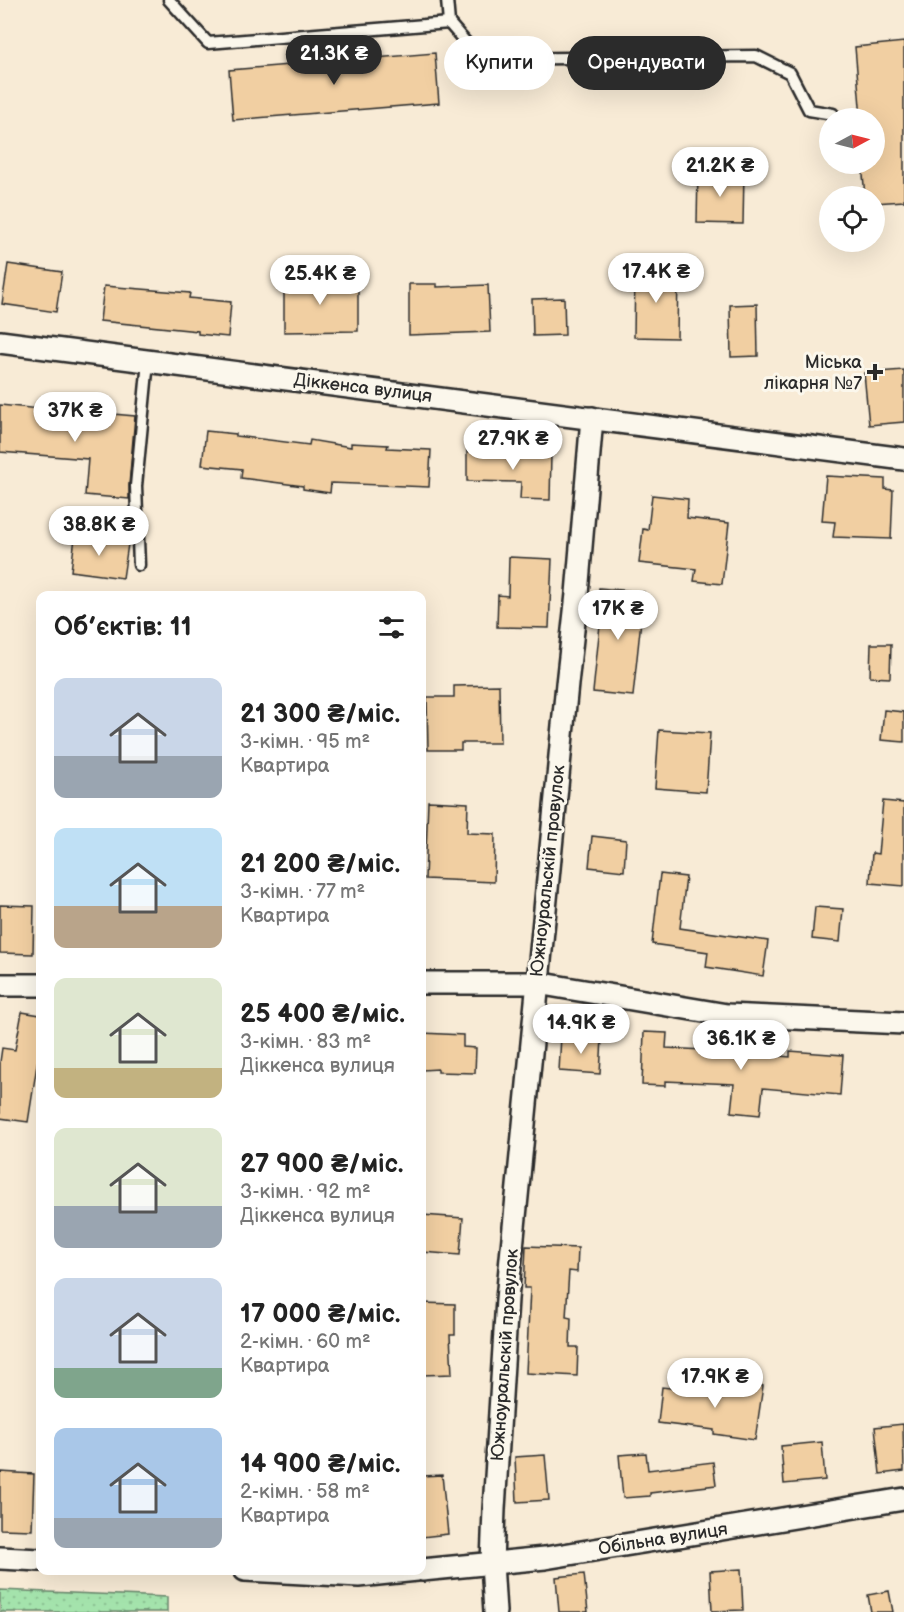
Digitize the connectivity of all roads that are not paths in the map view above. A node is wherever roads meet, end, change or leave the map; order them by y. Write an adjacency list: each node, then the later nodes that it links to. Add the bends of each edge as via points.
1 (169, 0): 3 (lane, via 208,43)
2 (447, 0): 3 (lane)
3 (449, 23): 4 (lane, via 480,59 756,56 790,73 809,110)
4 (819, 112)
5 (0, 342): 6 (street, Діккенса вулиця)
6 (148, 361): 7 (street, Діккенса вулиця); 9 (lane, via 136,486)
7 (592, 418): 8 (street, Діккенса вулиця); 11 (street, Южноуральскій провулок)
8 (904, 459)
9 (139, 565)
10 (426, 983): 11 (street)
11 (537, 983): 14 (street, via 727,1015); 18 (street, Южноуральскій провулок, via 507,1299)
12 (0, 985): 13 (street)
13 (36, 985)
14 (904, 1023)
15 (904, 1499): 18 (street, Обільна вулиця, via 544,1558)
16 (0, 1558): 17 (street)
17 (36, 1560)
18 (492, 1563): 19 (street, Обільна вулиця); 22 (street, Южноуральскій провулок)
19 (426, 1569)
20 (340, 1575): 21 (street, Обільна вулиця)
21 (369, 1575)
22 (495, 1612)

